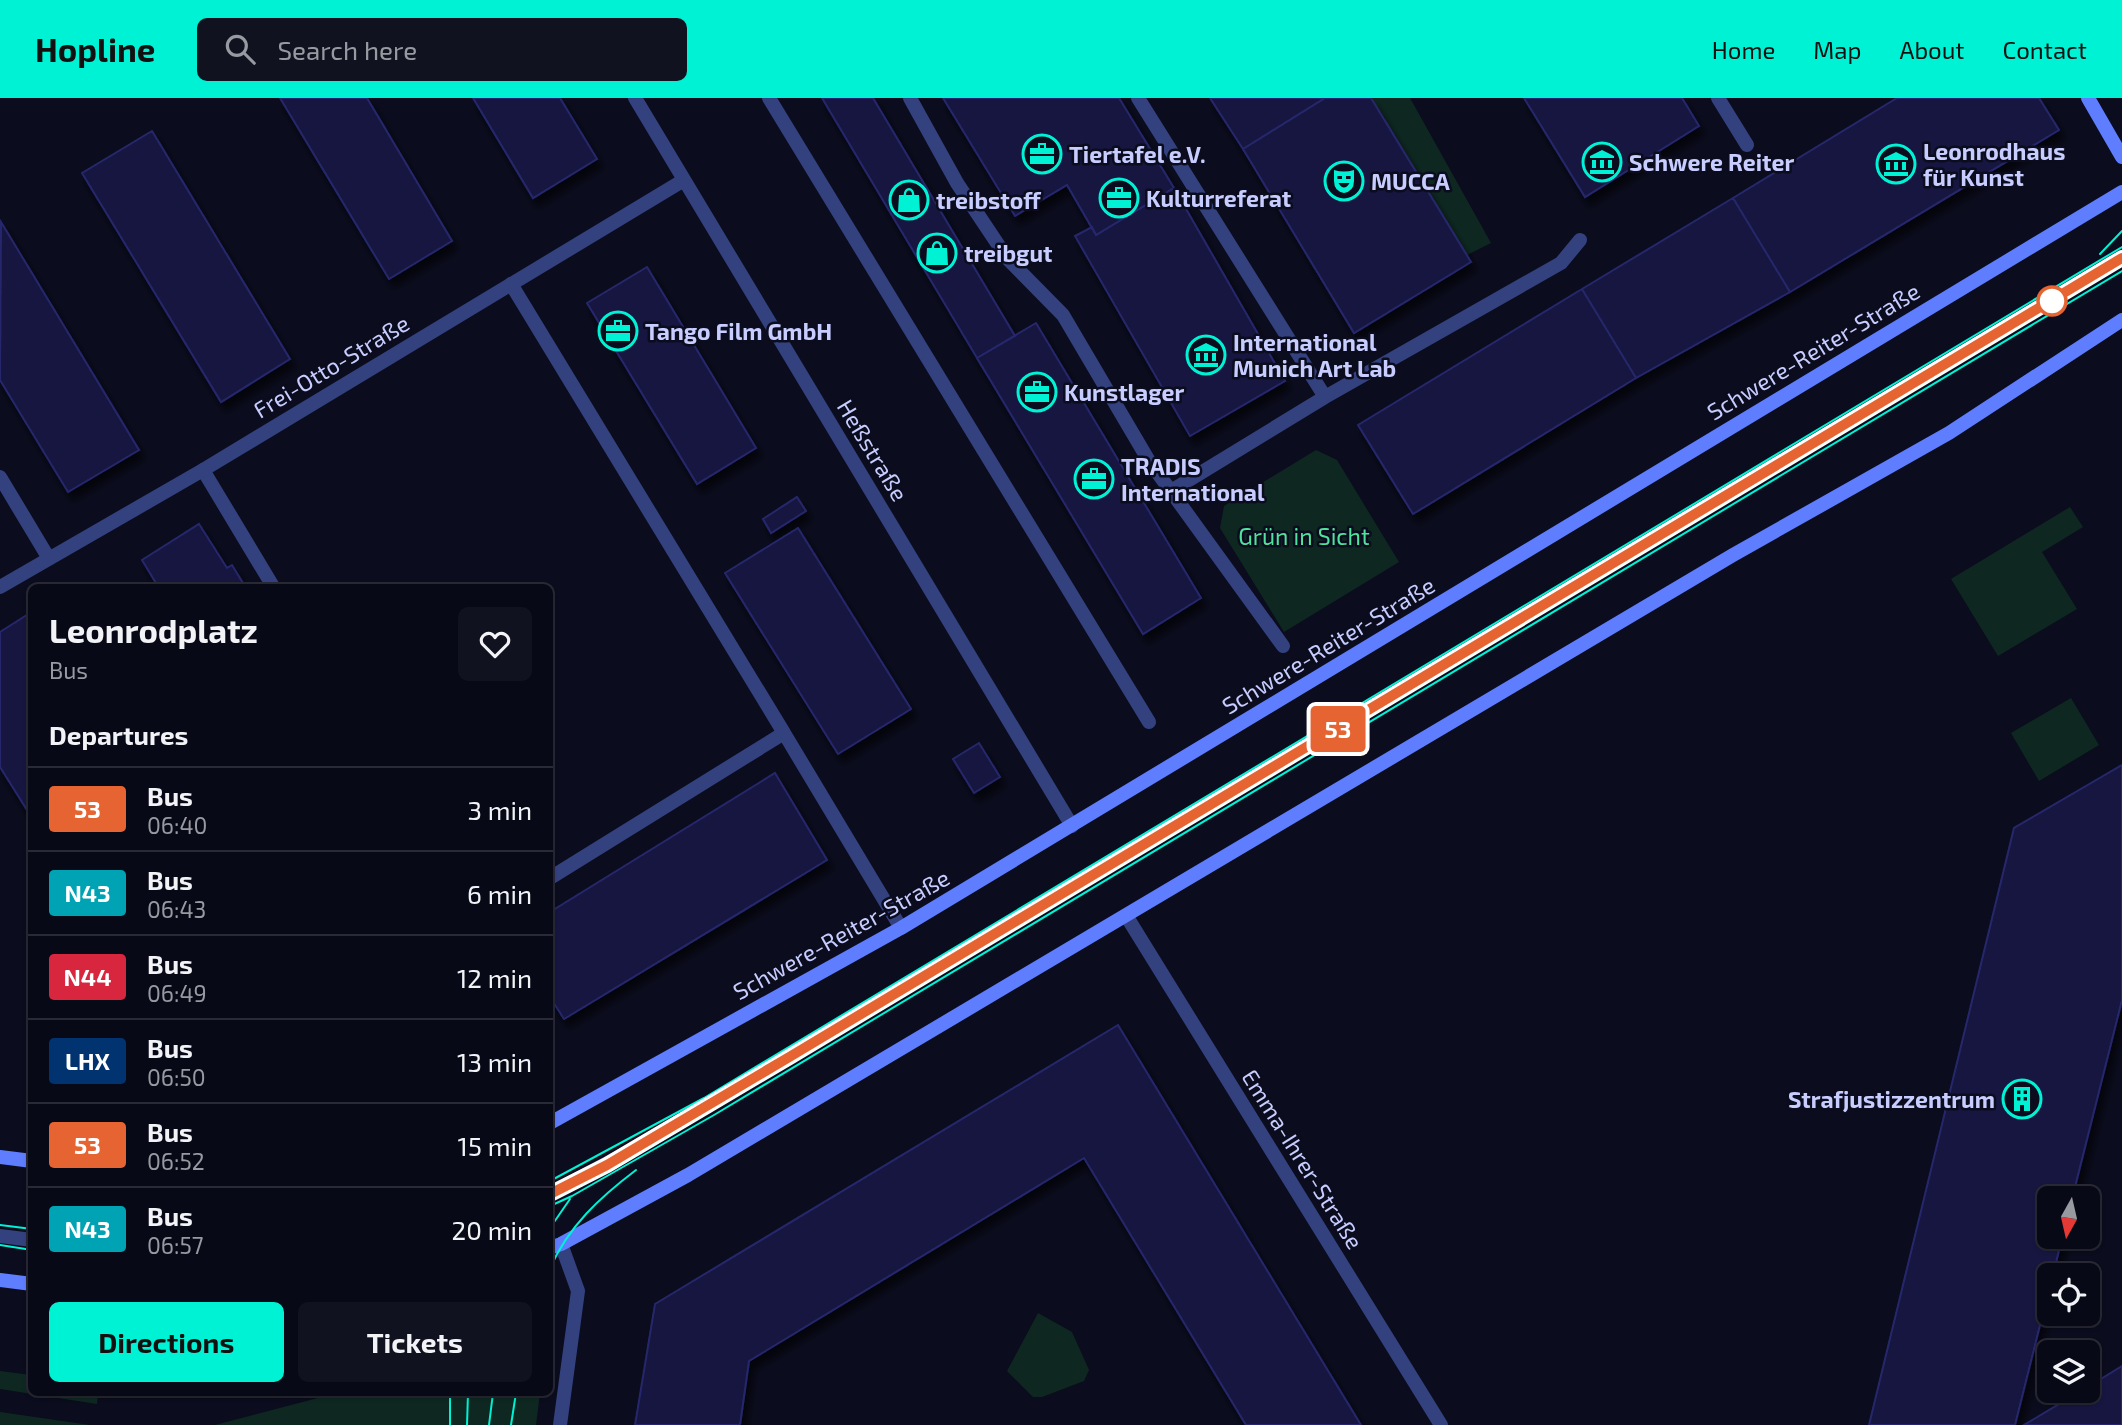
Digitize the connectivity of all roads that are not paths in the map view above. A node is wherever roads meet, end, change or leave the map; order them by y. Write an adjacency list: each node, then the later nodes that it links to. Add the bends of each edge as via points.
1 (635, 98): 9 (street, Heßstraße)
2 (769, 98): 23 (street)
3 (911, 98): 18 (street, via 957,183 1007,258 1063,315)
4 (1138, 98): 15 (street)
5 (1718, 98): 7 (street)
6 (2088, 98): 8 (main road)
7 (1747, 145)
8 (2122, 158)
9 (684, 180): 13 (street, Frei-Otto-Straße); 25 (street, Heßstraße)
10 (2122, 192): 25 (main road, Schwere-Reiter-Straße)
11 (1580, 240): 15 (street, via 1561,263)
12 (2122, 258): 32 (street, via 701,1110)
13 (511, 284): 16 (street, Frei-Otto-Straße); 24 (street)
14 (2122, 320): 27 (main road, via 1949,433 1733,555)
15 (1325, 397): 18 (street)
16 (203, 470): 19 (street, Frei-Otto-Straße); 20 (street)
17 (0, 477): 19 (street)
18 (1171, 491): 22 (street)
19 (48, 558): 21 (street, Frei-Otto-Straße)
20 (272, 584)
21 (0, 587)
22 (1283, 646)
23 (1149, 722)
24 (784, 733): 26 (street); 28 (street)
25 (1072, 826): 28 (main road, Schwere-Reiter-Straße)
26 (553, 876)
27 (1127, 917): 35 (main road, via 688,1175); 39 (street, Emma-Ihrer-Straße)
28 (901, 928): 29 (main road, Schwere-Reiter-Straße)
29 (553, 1121)
30 (0, 1157): 31 (main road)
31 (28, 1160)
32 (553, 1193)
33 (0, 1236): 34 (street)
34 (28, 1240)
35 (555, 1246): 38 (street, via 578,1291)
36 (0, 1280): 37 (main road)
37 (28, 1283)
38 (560, 1425)
39 (1441, 1425)

